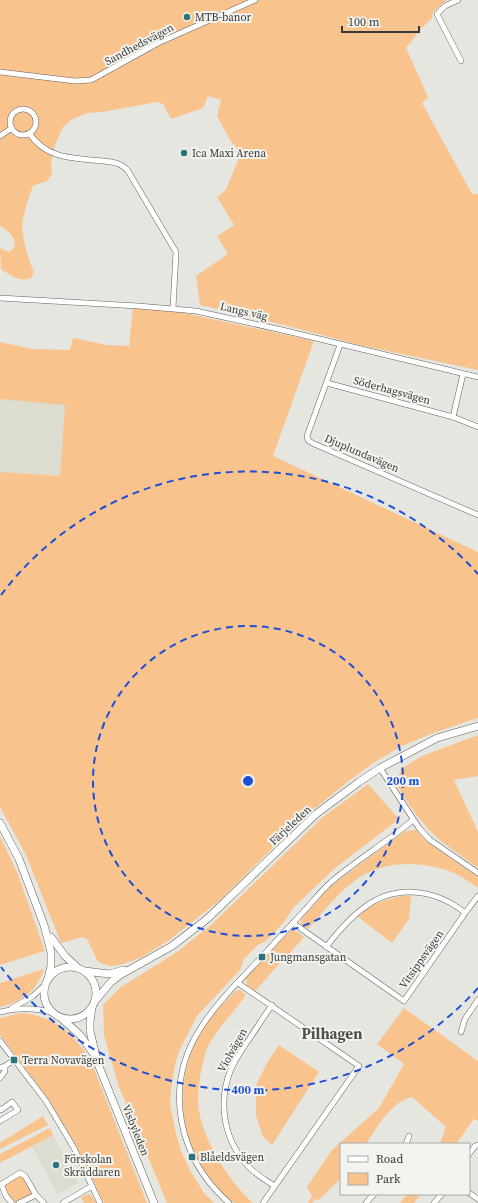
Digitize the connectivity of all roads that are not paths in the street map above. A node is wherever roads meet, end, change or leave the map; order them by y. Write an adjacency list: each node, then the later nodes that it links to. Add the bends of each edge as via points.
1 (255, 0): 4 (street, Sandhedsvägen, via 158,43 92,80 75,81)
2 (458, 0): 3 (street, via 445,6 437,14)
3 (461, 61)
4 (0, 72)
5 (12, 128): 6 (street, via 19,134); 6 (street, via 10,122 13,114 26,109 33,113 36,119 35,127); 7 (street)
6 (29, 133): 9 (street, via 40,147 52,153 116,163 128,170 176,252)
7 (0, 136)
8 (0, 298): 9 (street, Langs väg)
9 (173, 308): 10 (street, Langs väg, via 213,314)
10 (340, 345): 11 (street, Langs väg); 13 (street, Djuplundavägen)
11 (463, 374): 12 (street, Langs väg); 14 (street)
12 (478, 378)
13 (327, 383): 14 (street, Söderhagsvägen); 16 (street, Djuplundavägen, via 307,436 308,440)
14 (453, 417): 15 (street, Söderhagsvägen)
15 (478, 427)
16 (478, 515)
17 (478, 726): 18 (main road, Färjeleden, via 437,738)
18 (380, 768): 19 (street); 27 (main road, Färjeleden, via 316,814 189,934)
19 (413, 820): 21 (street, via 430,840); 24 (street, via 330,883)
20 (0, 823): 25 (main road, via 19,859)
21 (478, 873)
22 (478, 896): 23 (street, Vitsippsvägen)
23 (464, 913): 26 (street, via 443,899 424,893 390,894 365,907); 26 (street, Vitsippsvägen, via 404,1001)
24 (293, 923): 26 (street, Vitsippsvägen); 30 (street)
25 (44, 925): 28 (main road, via 59,950); 29 (main road, via 51,952)
26 (326, 946)
27 (134, 967): 28 (main road, Färjeleden, via 109,974); 32 (main road, Färjeleden, via 111,982)
28 (82, 970): 29 (main road, via 61,968 52,974); 32 (main road, via 95,984)
29 (47, 982): 34 (street, via 33,996); 36 (main road, via 45,1000)
30 (238, 983): 33 (street); 63 (street, via 209,1016 190,1048 180,1086 179,1104 181,1123 192,1157 217,1193)
31 (478, 1000): 37 (street, via 465,1019)
32 (94, 1004): 36 (main road, via 78,1018 67,1019); 40 (main road, Visbyleden, via 90,1032)
33 (272, 1006): 51 (street, Violvägen, via 232,1068 226,1083 224,1102 228,1131 235,1150 251,1169); 51 (street, via 359,1066)
34 (7, 1010): 35 (street); 36 (street, via 33,1008)
35 (0, 1012)
36 (57, 1015): 40 (main road, Visbyleden, via 76,1030)
37 (461, 1032)
38 (0, 1041): 39 (street)
39 (14, 1060): 41 (street); 50 (street, via 46,1101 74,1148)
40 (98, 1064): 62 (main road, Visbyleden)
41 (3, 1067): 42 (street, via 6,1070)
42 (0, 1078)
43 (0, 1110): 44 (street); 44 (street, via 12,1102 18,1110)
44 (6, 1117): 45 (street)
45 (0, 1121)
46 (409, 1136): 47 (street)
47 (406, 1143)
48 (478, 1145): 49 (street)
49 (470, 1153)
50 (92, 1186): 60 (street); 61 (street)
51 (274, 1186): 64 (street)
52 (478, 1191): 56 (street)
53 (36, 1195): 57 (street, via 25,1176 20,1173 2,1184 6,1196); 58 (street); 59 (street)
54 (373, 1195): 65 (street)
55 (441, 1195): 66 (street)
56 (476, 1198)
57 (12, 1203)
58 (19, 1203)
59 (44, 1203)
60 (63, 1203)
61 (100, 1203)
62 (154, 1203)
63 (229, 1203)
64 (263, 1203)
65 (366, 1203)
66 (434, 1203)

